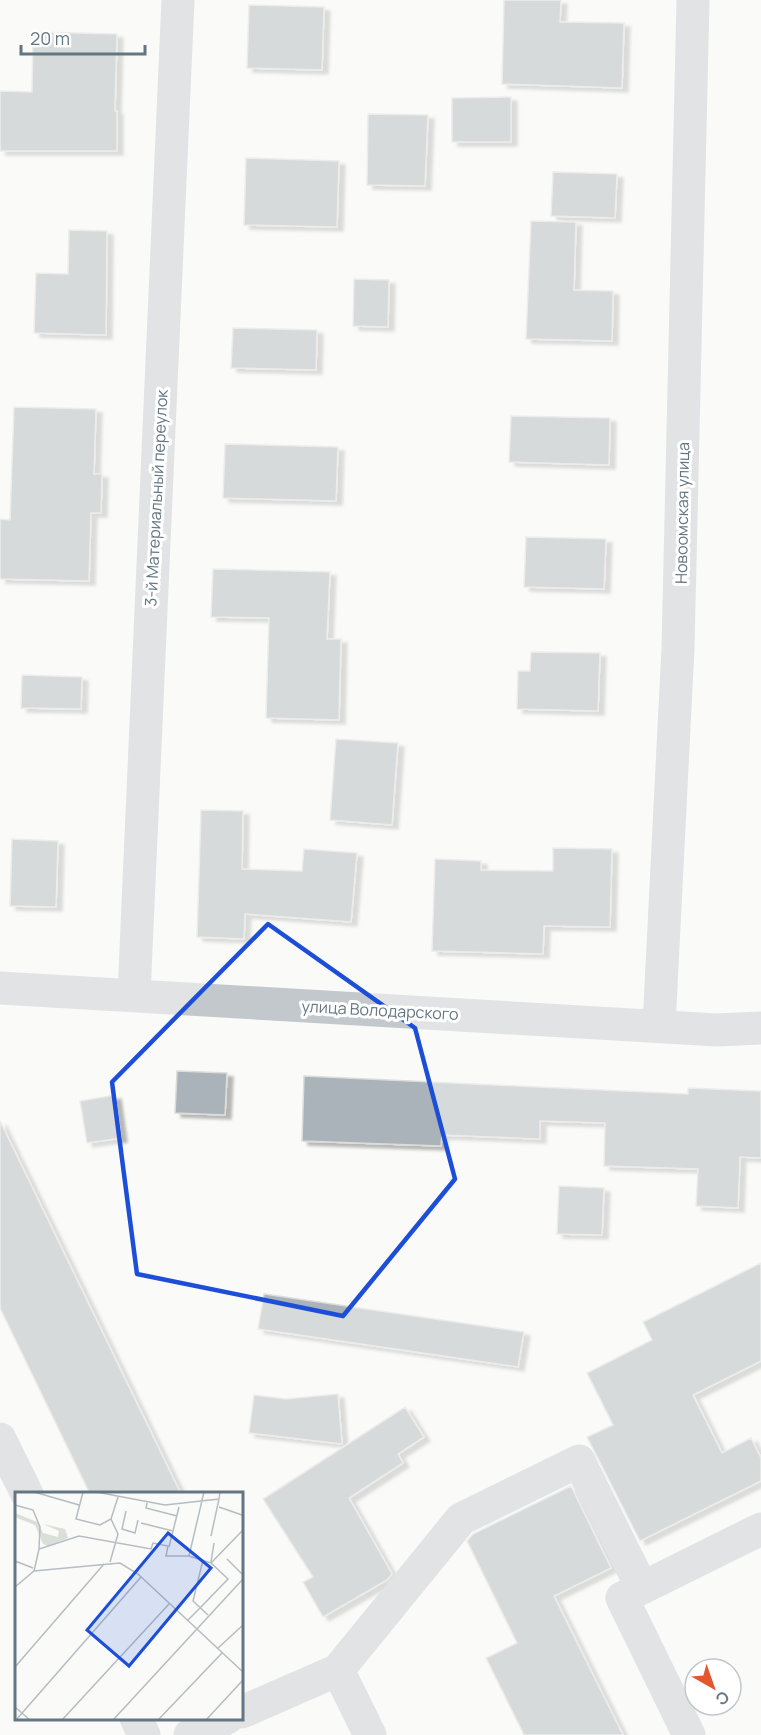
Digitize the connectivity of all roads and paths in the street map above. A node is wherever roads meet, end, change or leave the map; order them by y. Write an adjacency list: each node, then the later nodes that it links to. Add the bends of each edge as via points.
1 (178, 0): 4 (street, 3-й Материальный переулок)
2 (693, 0): 5 (street, Новоомская улица, via 678,648)
3 (0, 987): 4 (street, улица Володарского)
4 (134, 995): 5 (street, улица Володарского)
5 (659, 1026): 6 (street, улица Володарского)
6 (761, 1028)
7 (0, 1439): 8 (street)
8 (26, 1492)
9 (761, 1529): 10 (street)
10 (642, 1588): 11 (street, via 579,1461 461,1519); 18 (street, via 621,1598)
11 (338, 1670): 12 (street); 17 (street)
12 (243, 1712)
13 (136, 1720): 15 (street)
14 (226, 1720): 16 (street)
15 (144, 1735)
16 (190, 1735)
17 (370, 1735)
18 (690, 1735)

